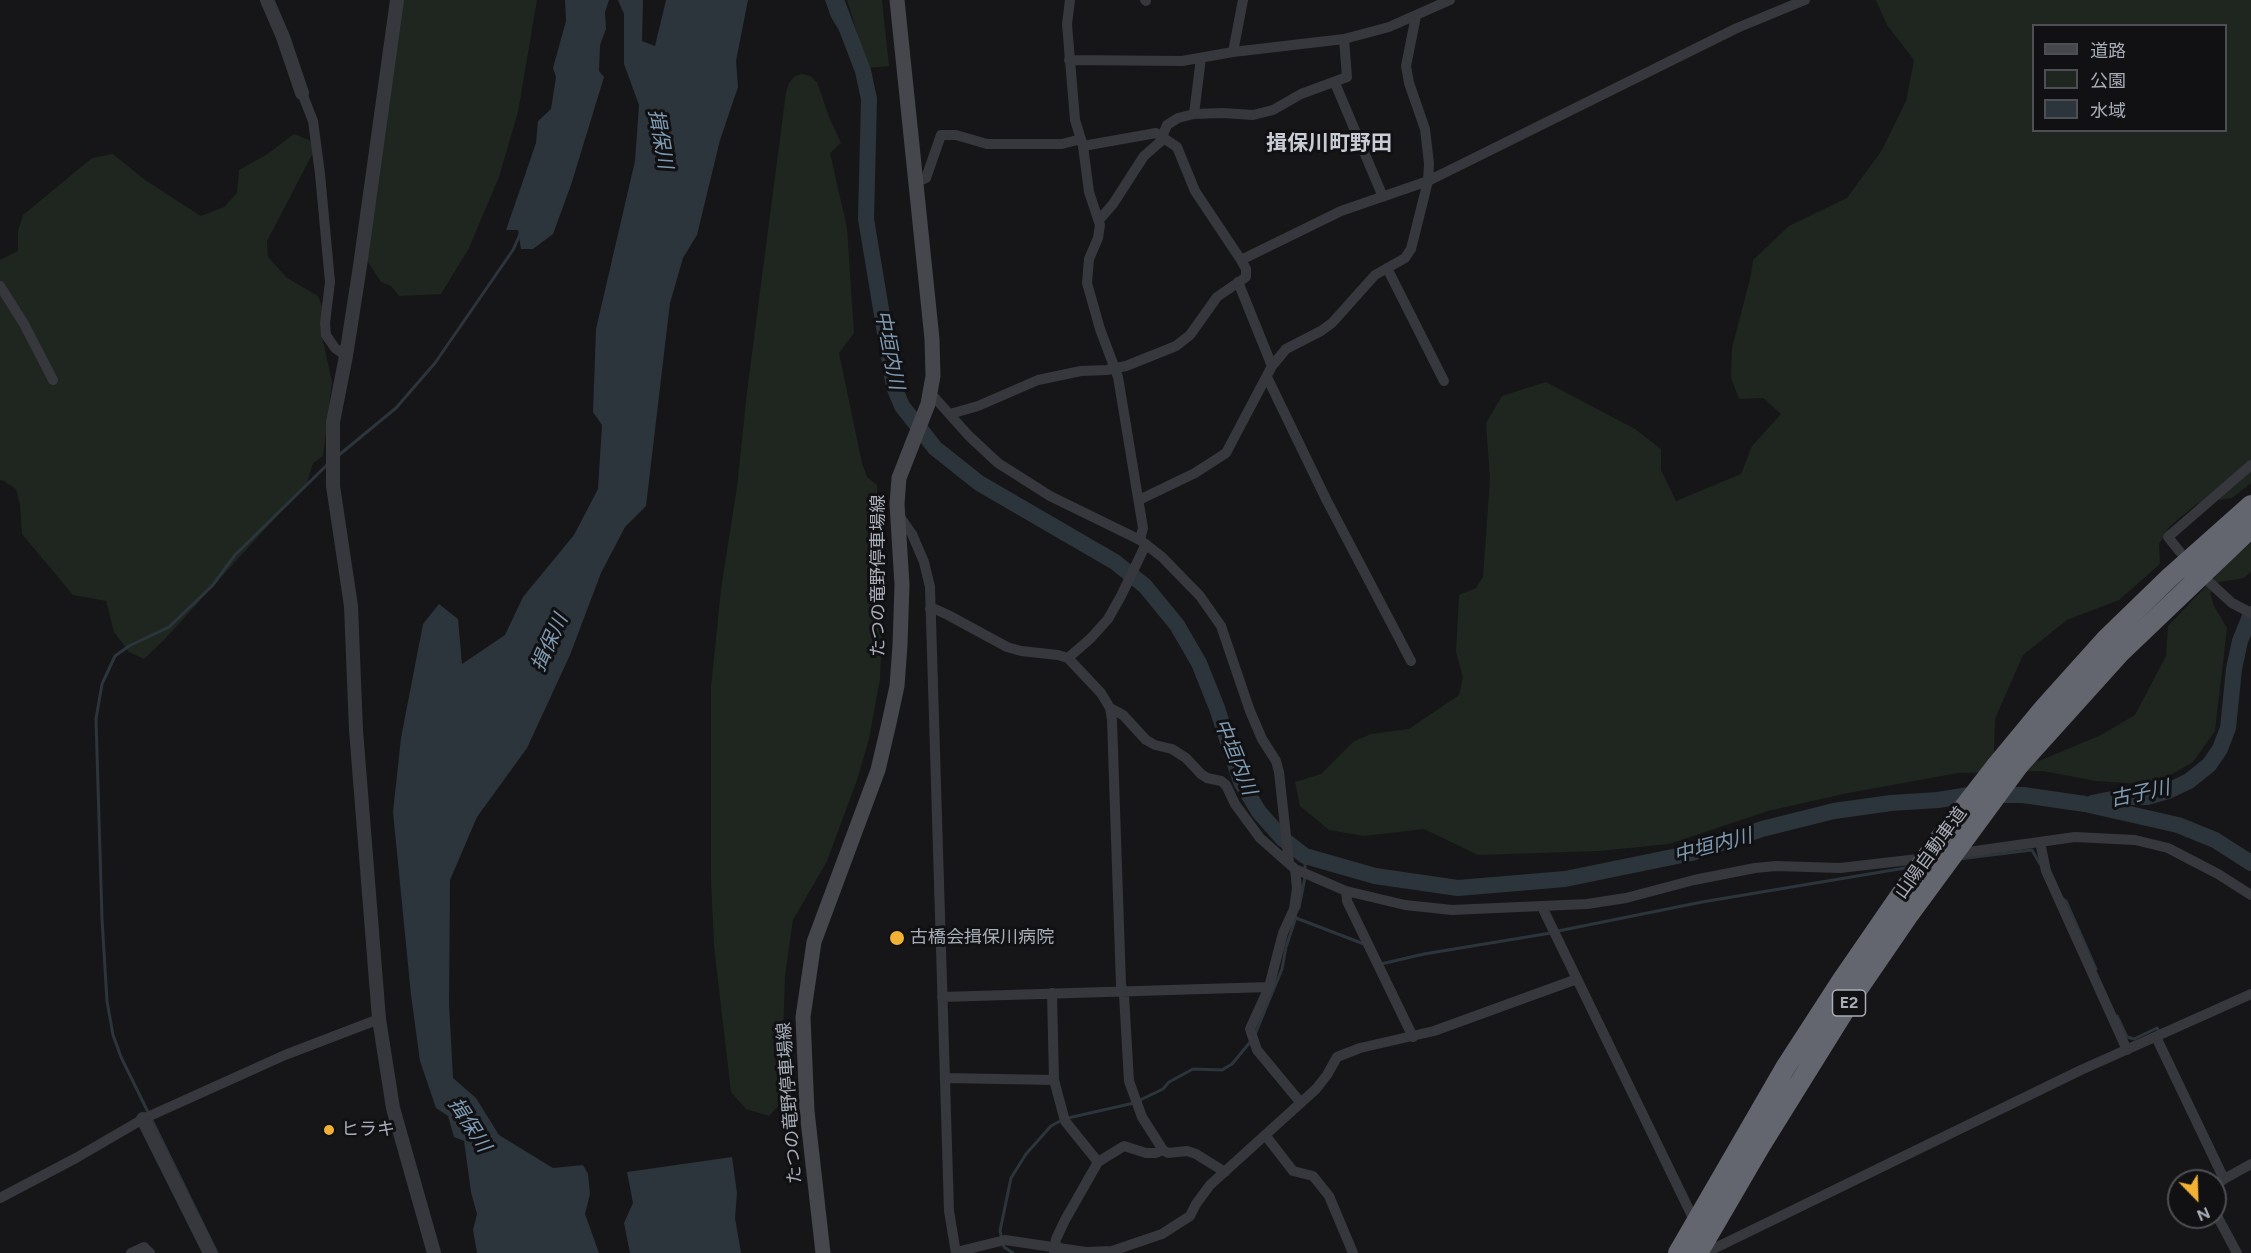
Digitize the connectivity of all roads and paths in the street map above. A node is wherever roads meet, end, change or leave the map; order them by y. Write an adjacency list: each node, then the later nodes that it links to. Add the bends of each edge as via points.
1 (267, 0): 14 (street)
2 (397, 0): 26 (street)
3 (897, 0): 19 (main road, たつの竜野停車場線)
4 (1070, 0): 12 (street)
5 (1243, 0): 10 (street)
6 (1450, 0): 8 (street)
7 (1805, 0): 18 (street, via 1737,28)
8 (1416, 16): 9 (street); 18 (street, via 1406,66 1425,129)
9 (1344, 39): 10 (street); 13 (street, via 1347,77)
10 (1233, 52): 11 (street)
11 (1202, 58): 12 (street, via 1144,62); 15 (street)
12 (1069, 60): 17 (street, via 1075,120)
13 (1335, 83): 15 (street, via 1253,115); 20 (street)
14 (302, 93): 26 (street, via 313,121 320,174 330,282 326,335)
15 (1194, 114): 16 (street, via 1167,124)
16 (1162, 137): 17 (street, via 1156,133); 21 (street); 22 (street, via 1177,147 1195,191)
17 (1082, 142): 19 (street, via 987,144 941,135 926,178); 21 (street, via 1089,192)
18 (1428, 181): 20 (street); 23 (street, via 1411,249 1405,258)
19 (915, 183): 32 (main road, たつの竜野停車場線, via 932,339)
20 (1383, 197): 22 (street, via 1341,211)
21 (1100, 219): 28 (street, via 1087,283)
22 (1241, 260): 24 (street, via 1246,277)
23 (1387, 268): 27 (street, via 1375,274 1322,331 1298,341); 31 (street)
24 (1238, 282): 27 (street); 28 (street, via 1217,297 1190,335 1176,346)
25 (0, 286): 30 (street)
26 (346, 356): 58 (street, via 333,422 333,486 351,606 356,730)
27 (1272, 366): 29 (street)
28 (1116, 369): 33 (street, via 1038,380); 35 (street)
29 (1267, 377): 35 (street, via 1226,453); 45 (street)
30 (52, 380)
31 (1444, 381)
32 (929, 400): 33 (street); 37 (main road, たつの竜野停車場線, via 899,478)
33 (950, 414): 39 (street, via 985,452 1018,477)
34 (2251, 465): 40 (street, via 2168,537)
35 (1139, 500): 39 (street)
36 (2251, 505): 84 (highway, 山陽自動車道 / E2, bridge, via 2106,639 2044,708 1937,842 1785,1068)
37 (898, 514): 42 (street, via 924,562); 82 (main road, たつの竜野停車場線, via 902,585 897,686 878,770 814,942 803,1017 807,1111)
38 (2251, 528): 77 (highway, 山陽自動車道 / E2, bridge, via 2120,653 2019,765 1858,989 1761,1145)
39 (1143, 544): 44 (street, via 1108,619); 48 (street, via 1162,557 1200,596 1221,626 1250,711 1276,761)
40 (2180, 552)
41 (2208, 581): 43 (street)
42 (930, 609): 44 (street, via 1006,647); 57 (street)
43 (2246, 611)
44 (1068, 658): 46 (street)
45 (1411, 661)
46 (1110, 708): 48 (street, via 1123,715 1146,740 1172,749 1201,774 1226,785 1260,838); 54 (street)
47 (2040, 842): 50 (street, via 2097,837 2168,848); 51 (street, via 1840,868 1755,868 1613,900); 61 (street, via 2046,871)
48 (1291, 864): 49 (street); 53 (street, via 1297,888 1294,909 1283,933)
49 (1346, 891): 51 (street, via 1431,909); 59 (street, via 1347,901)
50 (2251, 895)
51 (1543, 906): 52 (street)
52 (1577, 979): 59 (street); 77 (street)
53 (1269, 987): 54 (street); 64 (street, via 1251,1029 1253,1039 1257,1050)
54 (1122, 990): 55 (street); 67 (street, via 1129,1081 1142,1117)
55 (1052, 993): 57 (street); 63 (street)
56 (2251, 994): 60 (street)
57 (942, 997): 62 (street)
58 (379, 1019): 65 (street, via 285,1055); 81 (street, via 393,1108)
59 (1413, 1037): 64 (street, via 1337,1057 1328,1075)
60 (2157, 1037): 61 (street); 70 (street)
61 (2127, 1050): 77 (street)
62 (946, 1078): 63 (street); 76 (street, via 949,1211)
63 (1054, 1080): 68 (street, via 1064,1118)
64 (1301, 1103): 66 (street)
65 (143, 1119): 73 (street); 80 (street)
66 (1266, 1136): 71 (street); 83 (street, via 1293,1171 1313,1176 1329,1196)
67 (1163, 1150): 68 (street, via 1146,1153 1124,1146); 71 (street, via 1196,1154)
68 (1098, 1162): 75 (street, via 1065,1220)
69 (2251, 1164): 72 (street)
70 (2213, 1169)
71 (1225, 1173): 75 (street, via 1210,1185 1190,1216 1162,1234 1112,1251)
72 (2227, 1178)
73 (0, 1198)
74 (2224, 1229): 85 (street)
75 (1054, 1250): 76 (street, via 1002,1241)
76 (956, 1252)
77 (1706, 1252)
78 (131, 1253): 79 (street, via 144,1247)
79 (150, 1253)
80 (210, 1253)
81 (434, 1253)
82 (823, 1253)
83 (1353, 1253)
84 (1678, 1253)
85 (2237, 1253)

